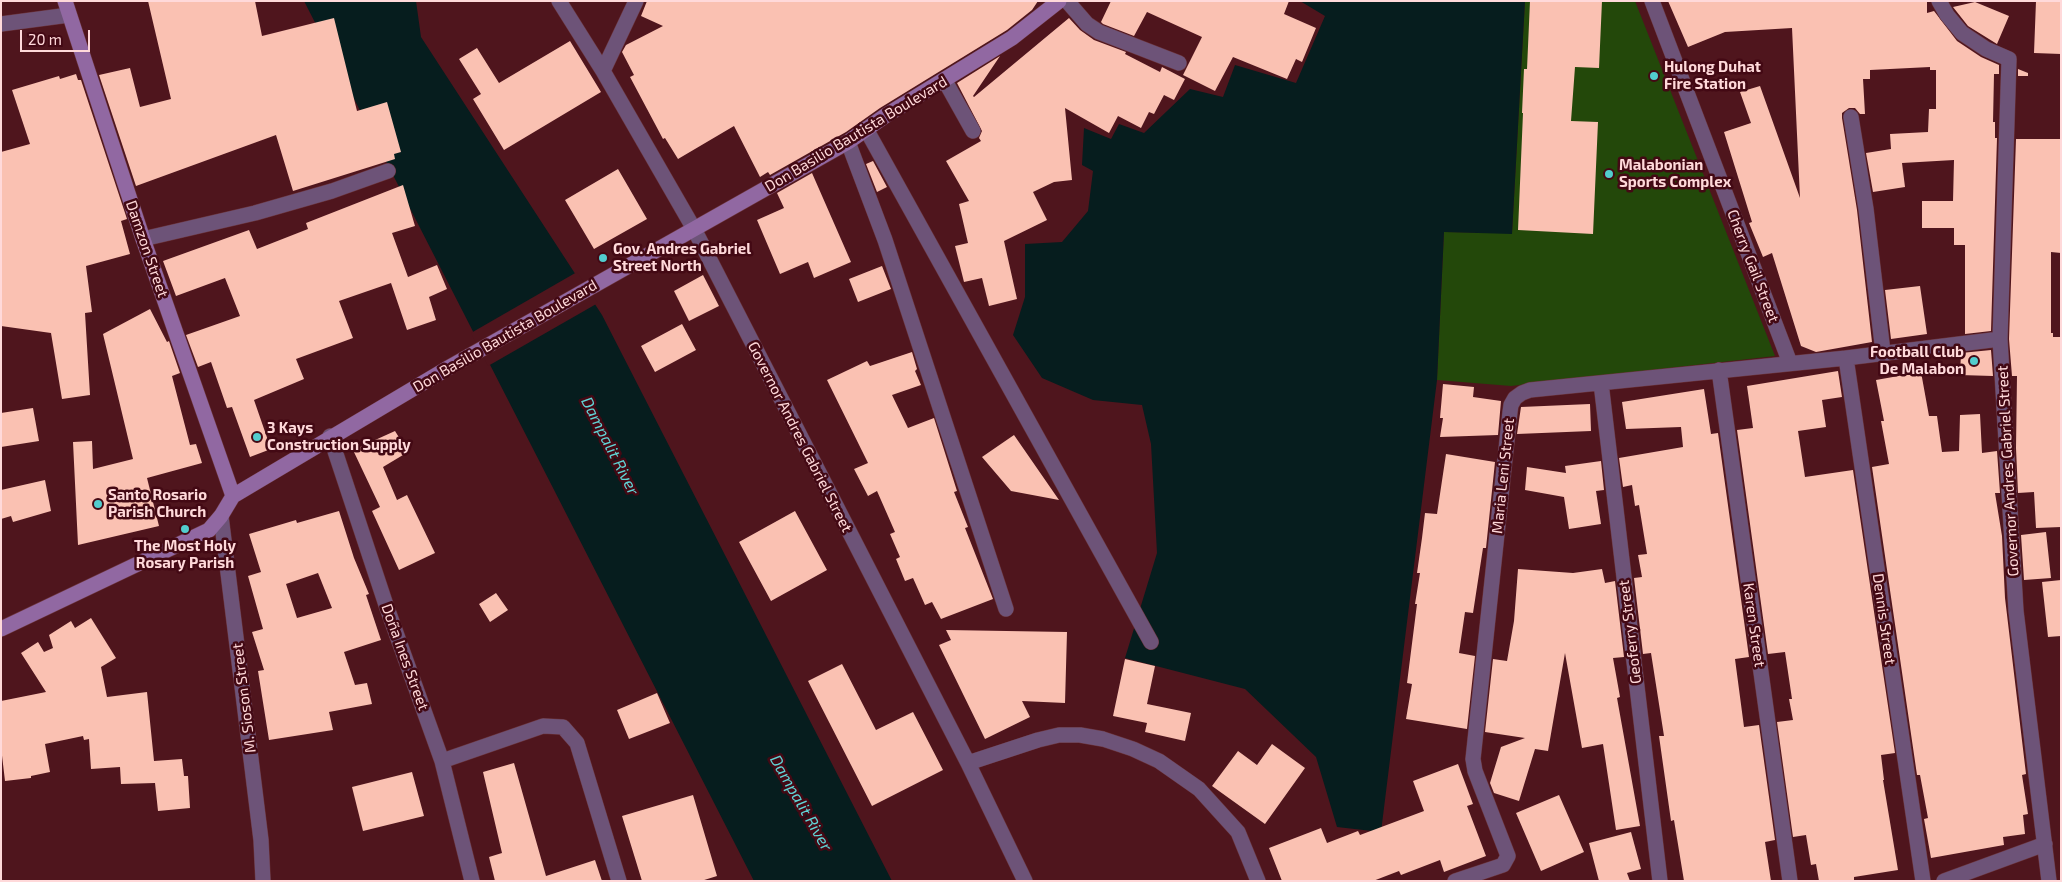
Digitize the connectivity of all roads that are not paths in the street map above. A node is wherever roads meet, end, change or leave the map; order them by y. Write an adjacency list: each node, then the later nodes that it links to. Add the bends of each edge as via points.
1 (559, 1): 10 (street, Governor Andres Gabriel Street)
2 (636, 1): 10 (street)
3 (1059, 1): 11 (main road, Don Basilio Bautista Boulevard, via 1012,38)
4 (1067, 1): 9 (street, via 1099,32)
5 (1652, 1): 22 (street, Cherry Gail Street)
6 (1939, 1): 19 (street, Governor Andres Gabriel Street, via 1962,33 2009,59)
7 (67, 8): 8 (street); 18 (main road, Damzon Street)
8 (1, 24)
9 (1179, 63)
10 (603, 71): 17 (street, Governor Andres Gabriel Street)
11 (945, 81): 13 (main road, Don Basilio Bautista Boulevard); 14 (street)
12 (1851, 117): 20 (street)
13 (866, 129): 15 (main road, Don Basilio Bautista Boulevard); 30 (street)
14 (972, 131)
15 (848, 142): 17 (main road, Don Basilio Bautista Boulevard); 28 (street, via 885,240)
16 (388, 171): 18 (street, via 255,213)
17 (694, 230): 25 (main road, Don Basilio Bautista Boulevard); 32 (street, Governor Andres Gabriel Street)
18 (143, 239): 26 (main road, Damzon Street)
19 (2000, 339): 20 (street, Maria Leni Street); 33 (street, Governor Andres Gabriel Street, via 2016,611)
20 (1883, 352): 21 (street, Maria Leni Street)
21 (1846, 358): 22 (street, Maria Leni Street); 42 (street, Dennis Street)
22 (1790, 363): 23 (street, Maria Leni Street)
23 (1719, 370): 24 (street, Maria Leni Street); 41 (street, Karen Street)
24 (1601, 383): 39 (street, Maria Leni Street, via 1530,390 1522,393 1511,405 1473,758 1508,856 1503,865); 40 (street, Geoferry Street)
25 (330, 436): 26 (main road, Don Basilio Bautista Boulevard); 31 (street, Doña Ines Street)
26 (233, 496): 27 (main road, Don Basilio Bautista Boulevard)
27 (222, 516): 29 (main road, Don Basilio Bautista Boulevard, via 209,530); 34 (street, M. Sioson Street, via 261,840)
28 (1006, 609)
29 (1, 629)
30 (1152, 642)
31 (442, 761): 35 (street, Doña Ines Street); 36 (street, via 543,726 563,727 577,743)
32 (968, 763): 37 (street, Governor Andres Gabriel Street); 38 (street, via 1059,735 1103,739 1133,749 1159,761 1199,789 1238,832)
33 (2045, 844): 43 (street); 44 (street, Governor Andres Gabriel Street)
34 (263, 881)
35 (472, 881)
36 (619, 881)
37 (1025, 881)
38 (1258, 881)
39 (1454, 881)
40 (1660, 881)
41 (1790, 881)
42 (1923, 881)
43 (1944, 881)
44 (2049, 881)

